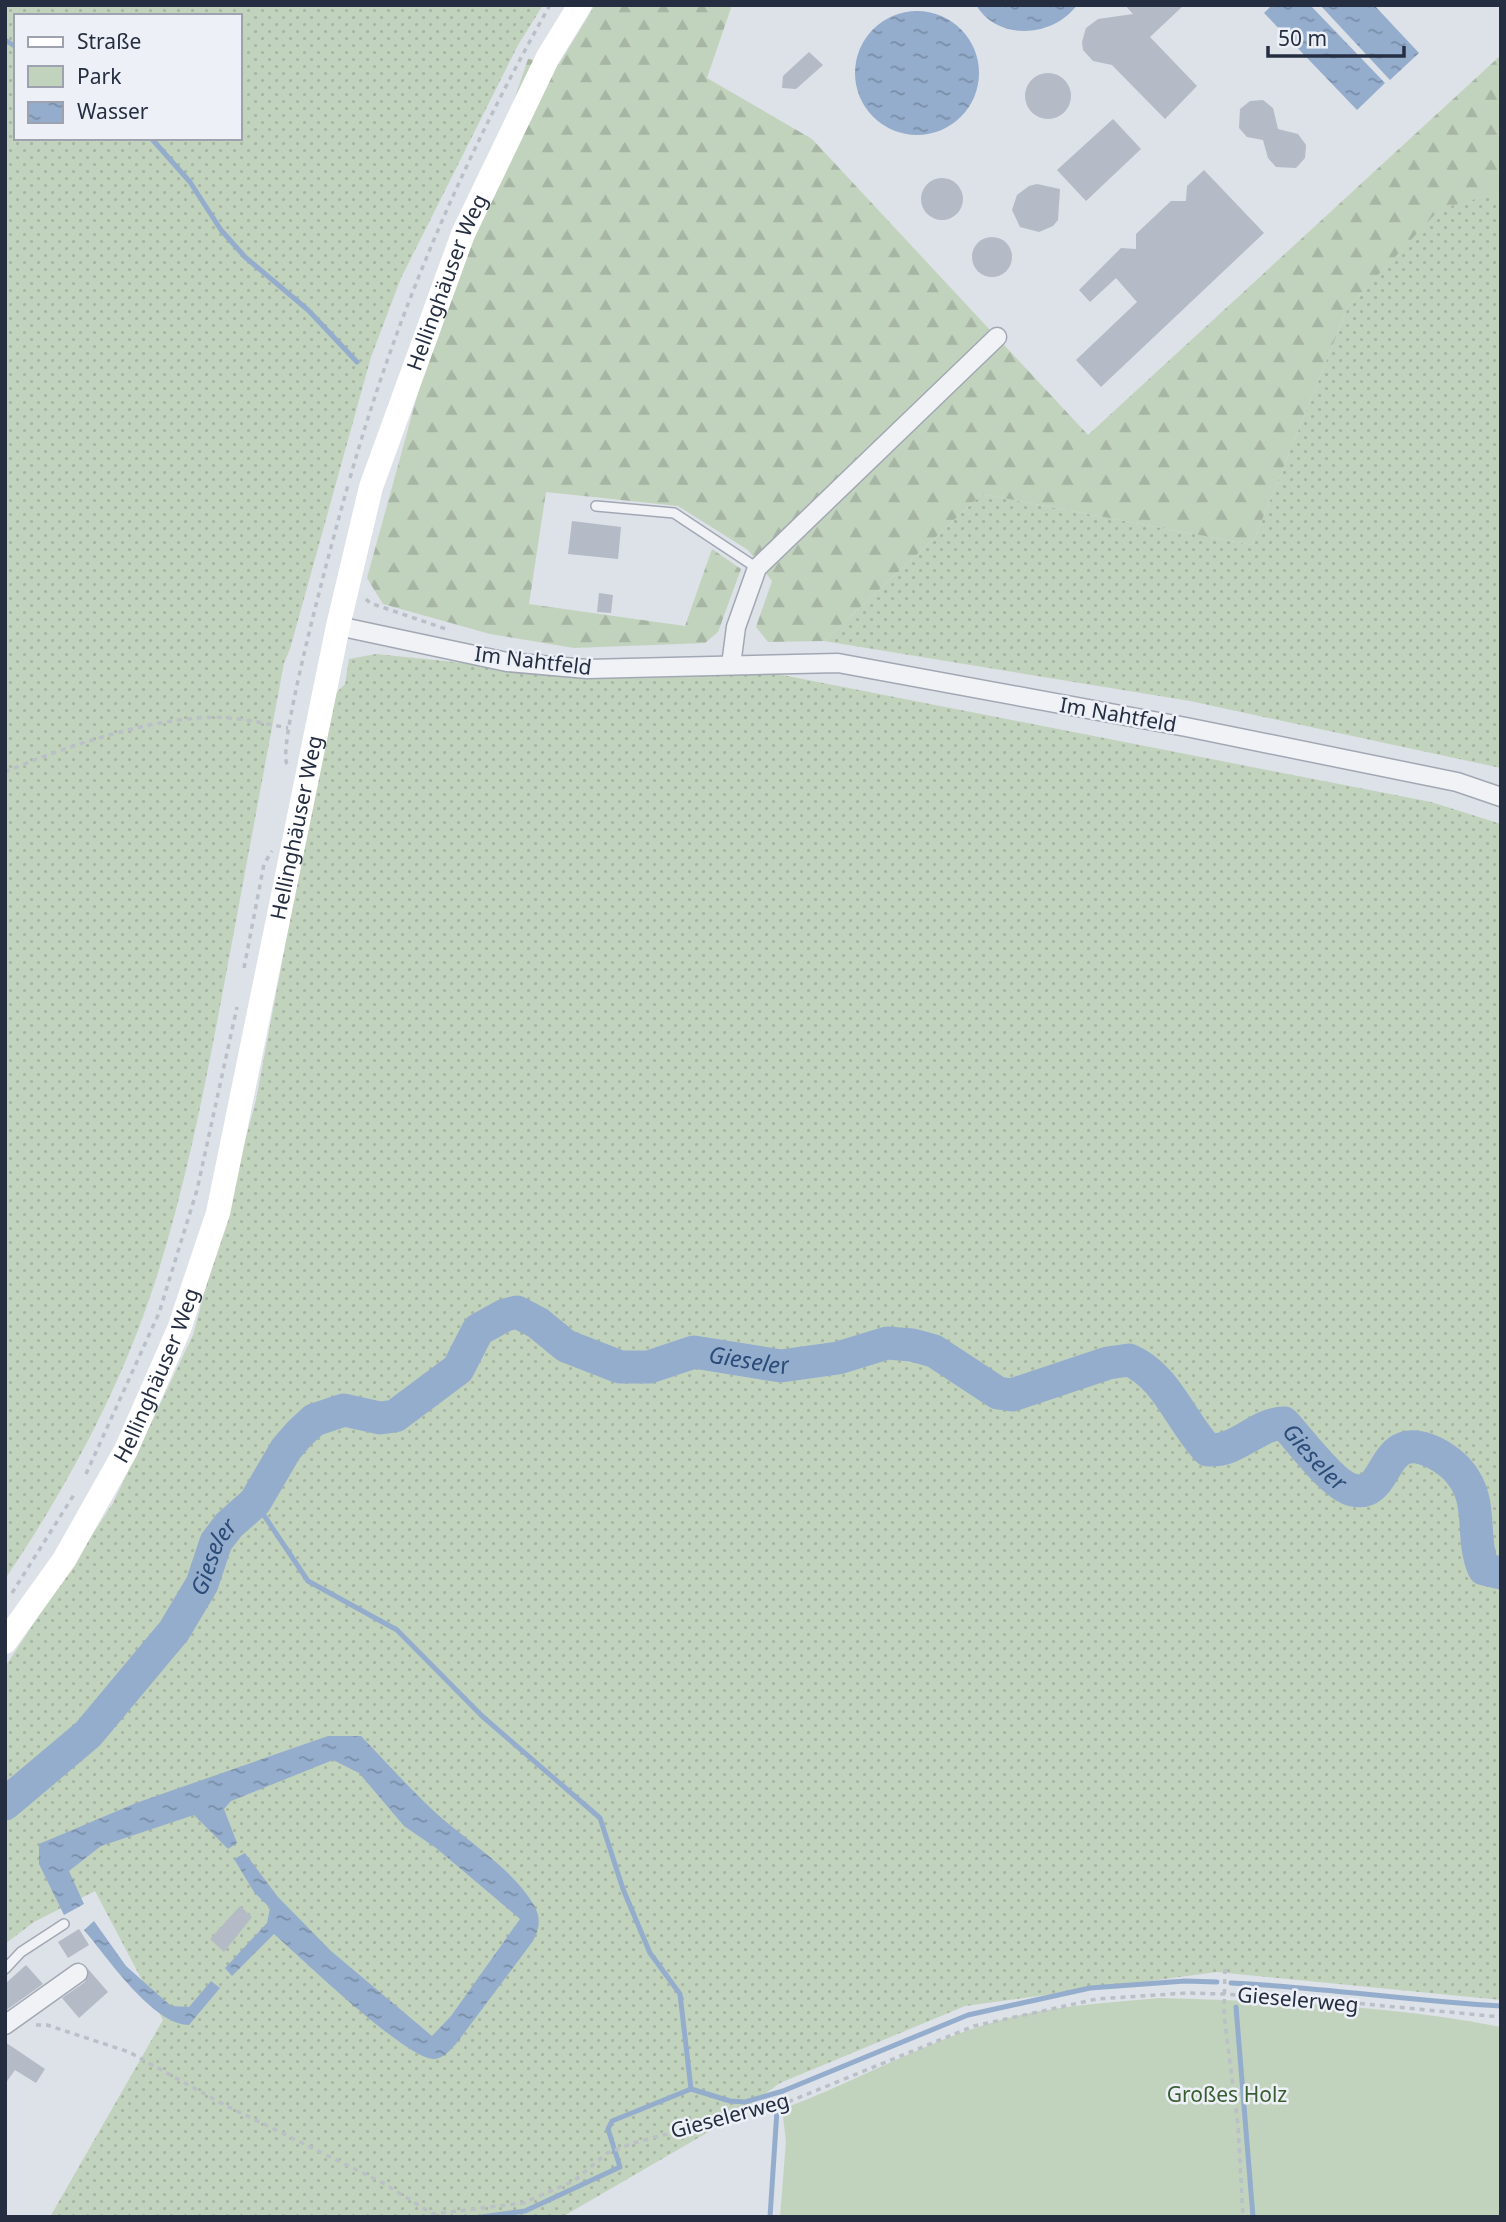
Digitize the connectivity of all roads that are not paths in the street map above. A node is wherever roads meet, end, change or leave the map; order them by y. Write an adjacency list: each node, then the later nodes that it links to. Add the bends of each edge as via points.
1 (580, 5): 5 (street, Hellinghäuser Weg, via 548,57 441,289 371,487)
2 (997, 337): 4 (street)
3 (596, 506): 4 (lane, via 674,513)
4 (757, 568): 6 (street, via 736,627)
5 (338, 626): 6 (street, Im Nahtfeld, via 508,662 587,669); 8 (street, Hellinghäuser Weg, via 307,774 280,853 254,1048 218,1213 179,1329 126,1450 64,1560)
6 (731, 665): 7 (street, Im Nahtfeld, via 838,663 1186,727 1457,782)
7 (1501, 797)
8 (5, 1642)
9 (64, 1924): 10 (lane, via 20,1952)
10 (5, 1969)
11 (78, 1973): 12 (street)
12 (5, 2025)

